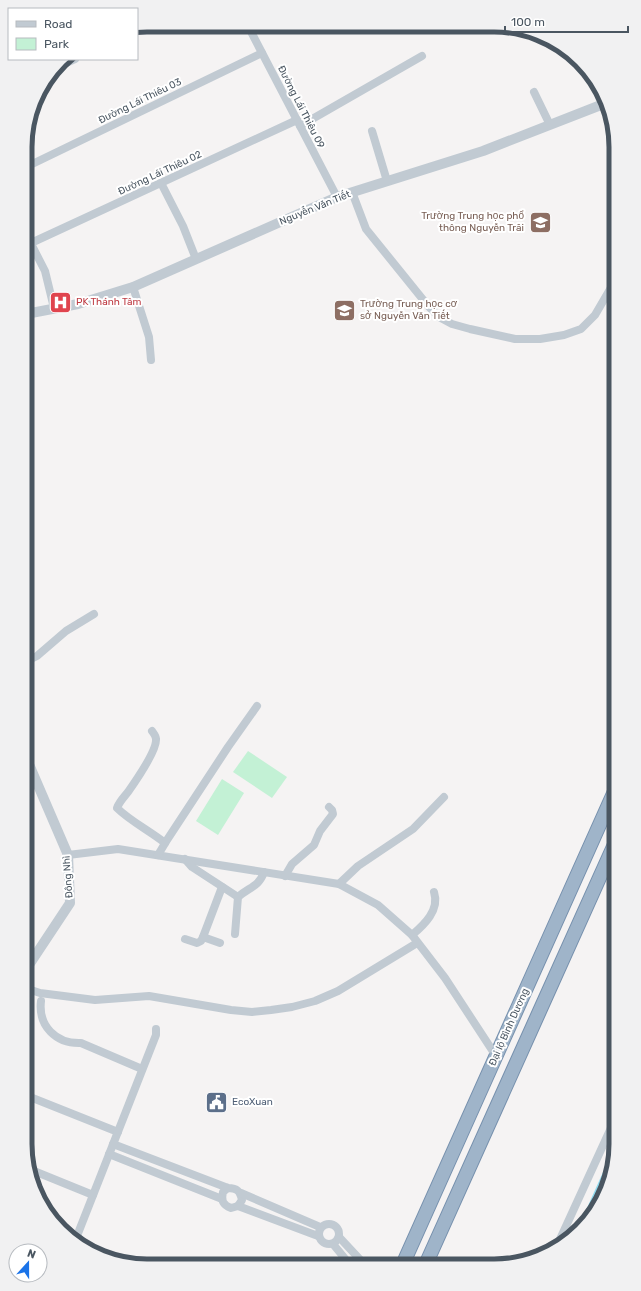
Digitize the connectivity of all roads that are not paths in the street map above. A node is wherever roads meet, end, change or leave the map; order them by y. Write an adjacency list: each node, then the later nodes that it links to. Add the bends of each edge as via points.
1 (251, 32): 2 (street, Đường Lái Thiêu 09)
2 (262, 53): 6 (street, Đường Lái Thiêu 09); 9 (street, Đường Lái Thiêu 03)
3 (422, 56): 6 (street, Đường Lái Thiêu 02)
4 (534, 92): 7 (street)
5 (601, 105): 7 (street, Nguyễn Văn Tiết)
6 (299, 123): 11 (street, Đường Lái Thiêu 02); 13 (street, Đường Lái Thiêu 09)
7 (550, 124): 10 (street, Nguyễn Văn Tiết, via 483,151)
8 (372, 131): 10 (street)
9 (32, 164)
10 (387, 181): 12 (street, Nguyễn Văn Tiết)
11 (161, 183): 14 (street, Đường Lái Thiêu 02); 16 (street)
12 (352, 192): 13 (street, Nguyễn Văn Tiết); 18 (street, via 366,229 428,307 452,324 515,339 540,339 564,335 581,329 595,315)
13 (337, 197): 16 (street, Nguyễn Văn Tiết)
14 (32, 243)
15 (32, 245): 19 (street, via 44,271)
16 (196, 259): 17 (street, Nguyễn Văn Tiết)
17 (133, 287): 19 (street, Nguyễn Văn Tiết, via 78,304); 21 (street, via 149,337)
18 (609, 291)
19 (54, 308): 20 (street, Nguyễn Văn Tiết)
20 (32, 313)
21 (151, 360)
22 (94, 614): 23 (street, via 66,631)
23 (32, 659)
24 (257, 706): 30 (street)
25 (152, 731): 30 (street, via 155,735 155,748 118,808)
26 (32, 770): 31 (street, Đông Nhì)
27 (444, 797): 37 (street, via 413,829 358,866)
28 (609, 804): 51 (highway, Đại lộ Bình Dương)
29 (329, 807): 36 (street, via 333,814 320,831 314,845 292,864)
30 (165, 844): 32 (street)
31 (68, 855): 32 (street, via 118,849); 47 (street, Đông Nhì, via 70,903)
32 (158, 855): 34 (street)
33 (609, 857): 73 (highway, Đại lộ Bình Dương)
34 (185, 859): 35 (street); 38 (street, via 192,867)
35 (264, 872): 36 (street); 40 (street, via 258,884)
36 (285, 876): 37 (street)
37 (339, 884): 42 (street, via 378,905)
38 (222, 886): 40 (street); 43 (street)
39 (434, 892): 42 (street, via 434,909)
40 (238, 897): 41 (street)
41 (235, 934)
42 (412, 935): 46 (street)
43 (203, 937): 44 (street, via 197,943); 45 (street)
44 (185, 940)
45 (220, 943)
46 (417, 943): 48 (street, via 338,991 315,1001 271,1010 231,1010 148,996 95,1000); 51 (street, via 444,978)
47 (32, 960)
48 (32, 990)
49 (41, 1001): 52 (street, via 40,1008 46,1027 54,1036 72,1044 81,1043)
50 (156, 1029): 52 (street)
51 (496, 1056): 72 (highway, Đại lộ Bình Dương)
52 (142, 1069): 54 (street)
53 (32, 1098): 54 (street)
54 (118, 1132): 56 (street)
55 (609, 1132): 68 (street)
56 (113, 1144): 57 (street); 59 (street)
57 (109, 1154): 61 (street); 62 (street)
58 (36, 1172): 61 (street)
59 (228, 1188): 60 (street, via 235,1188); 62 (street, via 223,1192)
60 (241, 1193): 63 (street, via 242,1200); 64 (street)
61 (93, 1195): 65 (street)
62 (222, 1199): 63 (street, via 225,1205 231,1208)
63 (238, 1206): 66 (street)
64 (320, 1227): 66 (street); 67 (street, via 331,1224 339,1231)
65 (77, 1235)
66 (318, 1236): 69 (street, via 321,1242)
67 (339, 1237): 69 (street); 71 (street)
68 (561, 1238)
69 (333, 1244): 70 (street)
70 (345, 1259)
71 (359, 1259)
72 (405, 1259)
73 (428, 1259)

